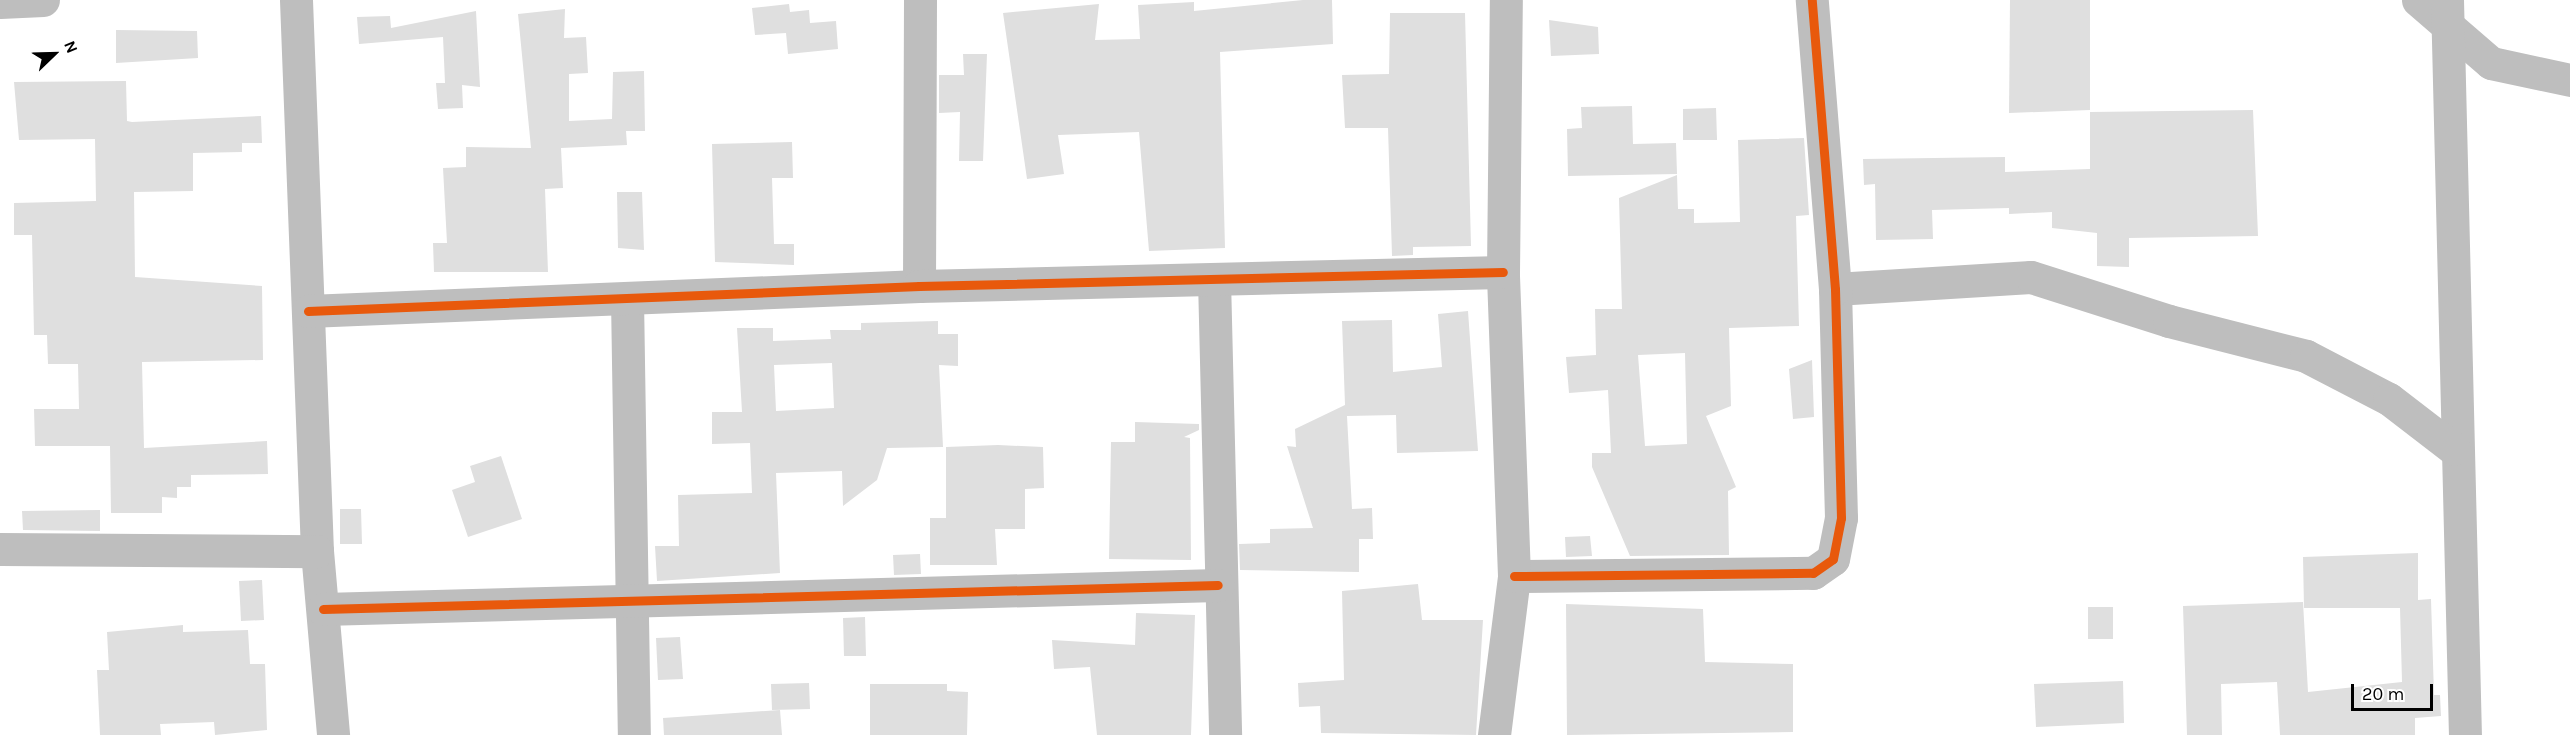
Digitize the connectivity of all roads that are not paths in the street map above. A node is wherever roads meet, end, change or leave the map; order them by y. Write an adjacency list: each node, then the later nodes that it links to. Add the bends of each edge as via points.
1 (43, 0): 7 (street)
2 (296, 0): 15 (street)
3 (920, 0): 12 (street)
4 (1506, 0): 10 (street)
5 (1812, 0): 13 (street)
6 (2418, 0): 8 (street)
7 (0, 2)
8 (2447, 15): 9 (street, via 2491,63); 16 (street)
9 (2570, 80)
10 (1503, 272): 11 (street); 19 (street)
11 (1214, 279): 12 (street); 20 (street)
12 (919, 286): 14 (street)
13 (1834, 289): 16 (street, via 2031,277 2306,356 2389,399); 19 (street, via 1841,518 1833,559 1813,573)
14 (627, 298): 15 (street); 21 (street)
15 (308, 311): 18 (street)
16 (2454, 449): 27 (street)
17 (0, 549): 18 (street)
18 (317, 551): 22 (street)
19 (1514, 576): 26 (street)
20 (1218, 585): 21 (street); 25 (street)
21 (634, 604): 22 (street); 24 (street)
22 (323, 609): 23 (street)
23 (333, 735)
24 (634, 735)
25 (1225, 735)
26 (1494, 735)
27 (2465, 735)

